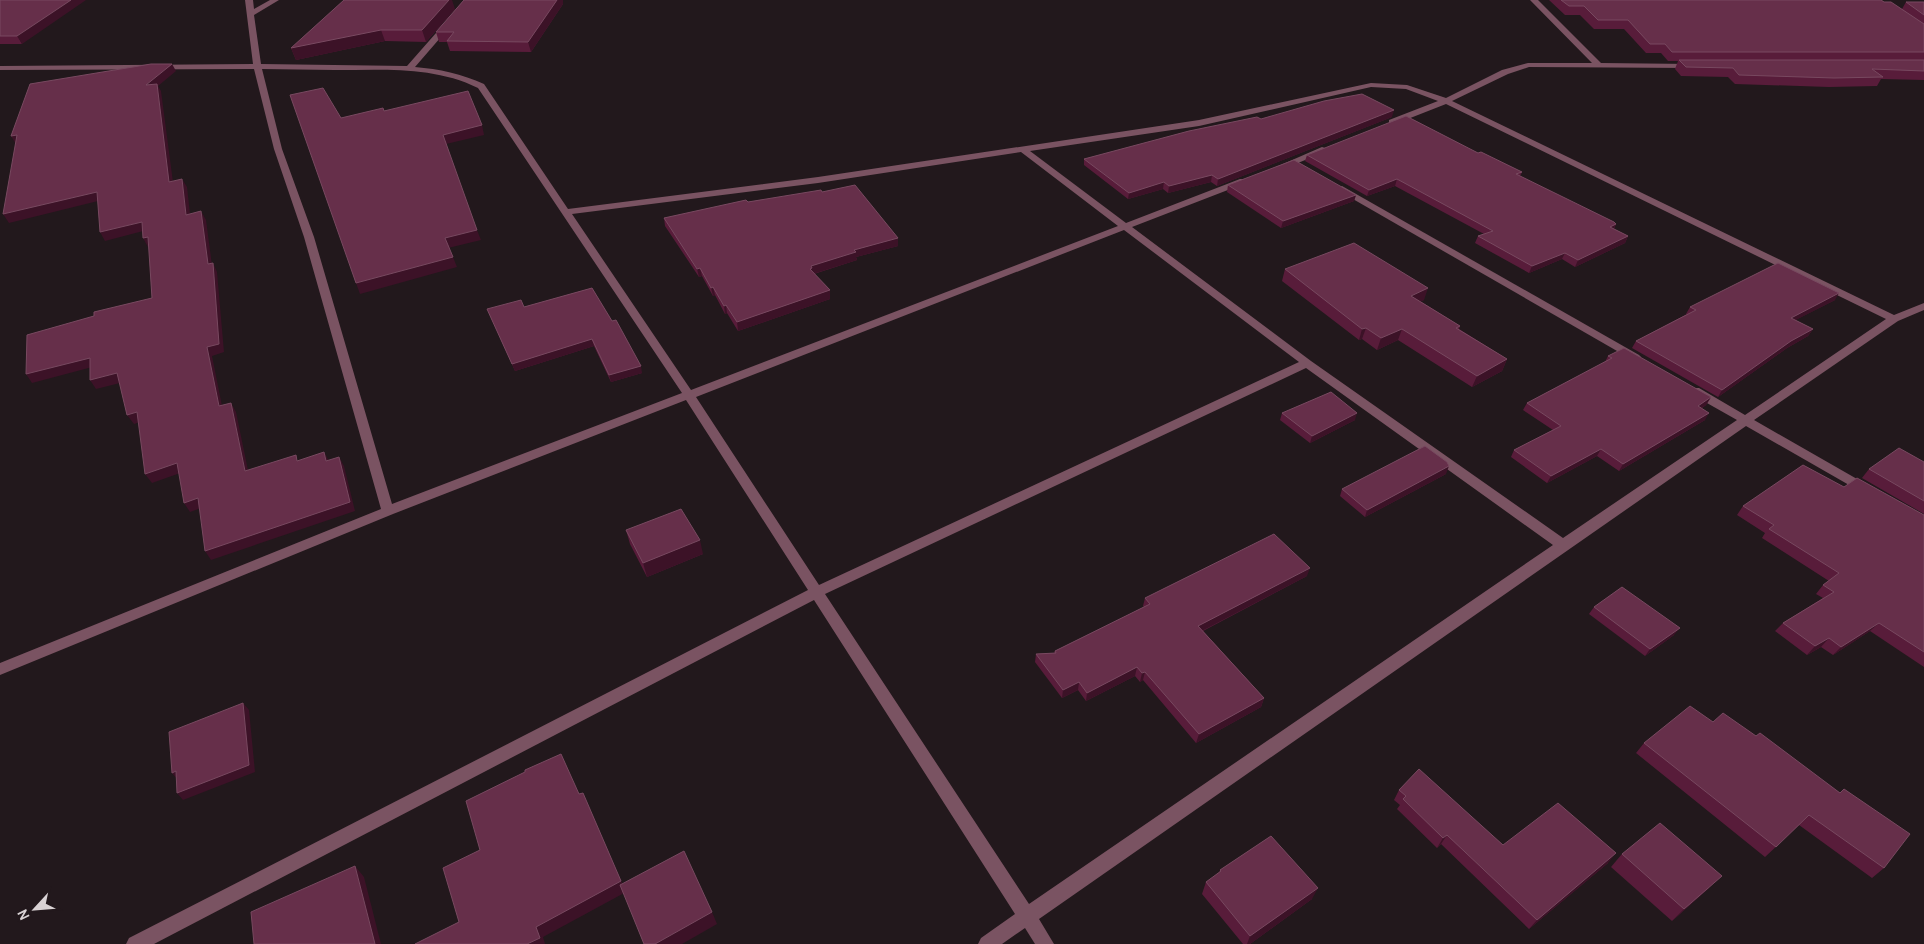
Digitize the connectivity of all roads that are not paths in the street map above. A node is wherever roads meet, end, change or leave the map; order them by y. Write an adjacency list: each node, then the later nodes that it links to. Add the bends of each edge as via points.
1 (249, 0): 5 (street)
2 (275, 0): 5 (street)
3 (470, 0): 10 (street)
4 (1534, 0): 7 (street)
5 (252, 14): 6 (street)
6 (257, 66): 9 (street); 10 (street); 30 (street, via 278,149 309,237)
7 (1599, 66): 8 (street); 11 (street, via 1528,66 1505,72)
8 (1697, 66)
9 (0, 68)
10 (409, 69): 20 (street, via 455,74 481,86)
11 (1446, 100): 12 (street); 14 (street, via 1407,87 1371,86 1199,123); 23 (street)
12 (1384, 126)
13 (1330, 147): 15 (street)
14 (1024, 150): 20 (street); 21 (street)
15 (1294, 161): 16 (street); 17 (street)
16 (1268, 171)
17 (1311, 171)
18 (1250, 178): 21 (street)
19 (1328, 181): 24 (street)
20 (565, 212): 27 (street)
21 (1125, 226): 25 (street); 27 (street)
22 (1924, 306): 23 (street)
23 (1894, 319): 28 (street)
24 (1644, 362)
25 (1307, 363): 31 (street); 32 (street)
26 (1686, 386): 28 (street)
27 (688, 394): 30 (street); 32 (street)
28 (1746, 420): 29 (street); 31 (street)
29 (1873, 493)
30 (388, 511): 33 (street)
31 (1563, 545): 34 (street)
32 (817, 592): 34 (street); 35 (street)
33 (0, 669)
34 (1027, 916): 36 (street); 37 (street)
35 (135, 944)
36 (986, 944)
37 (1045, 944)

